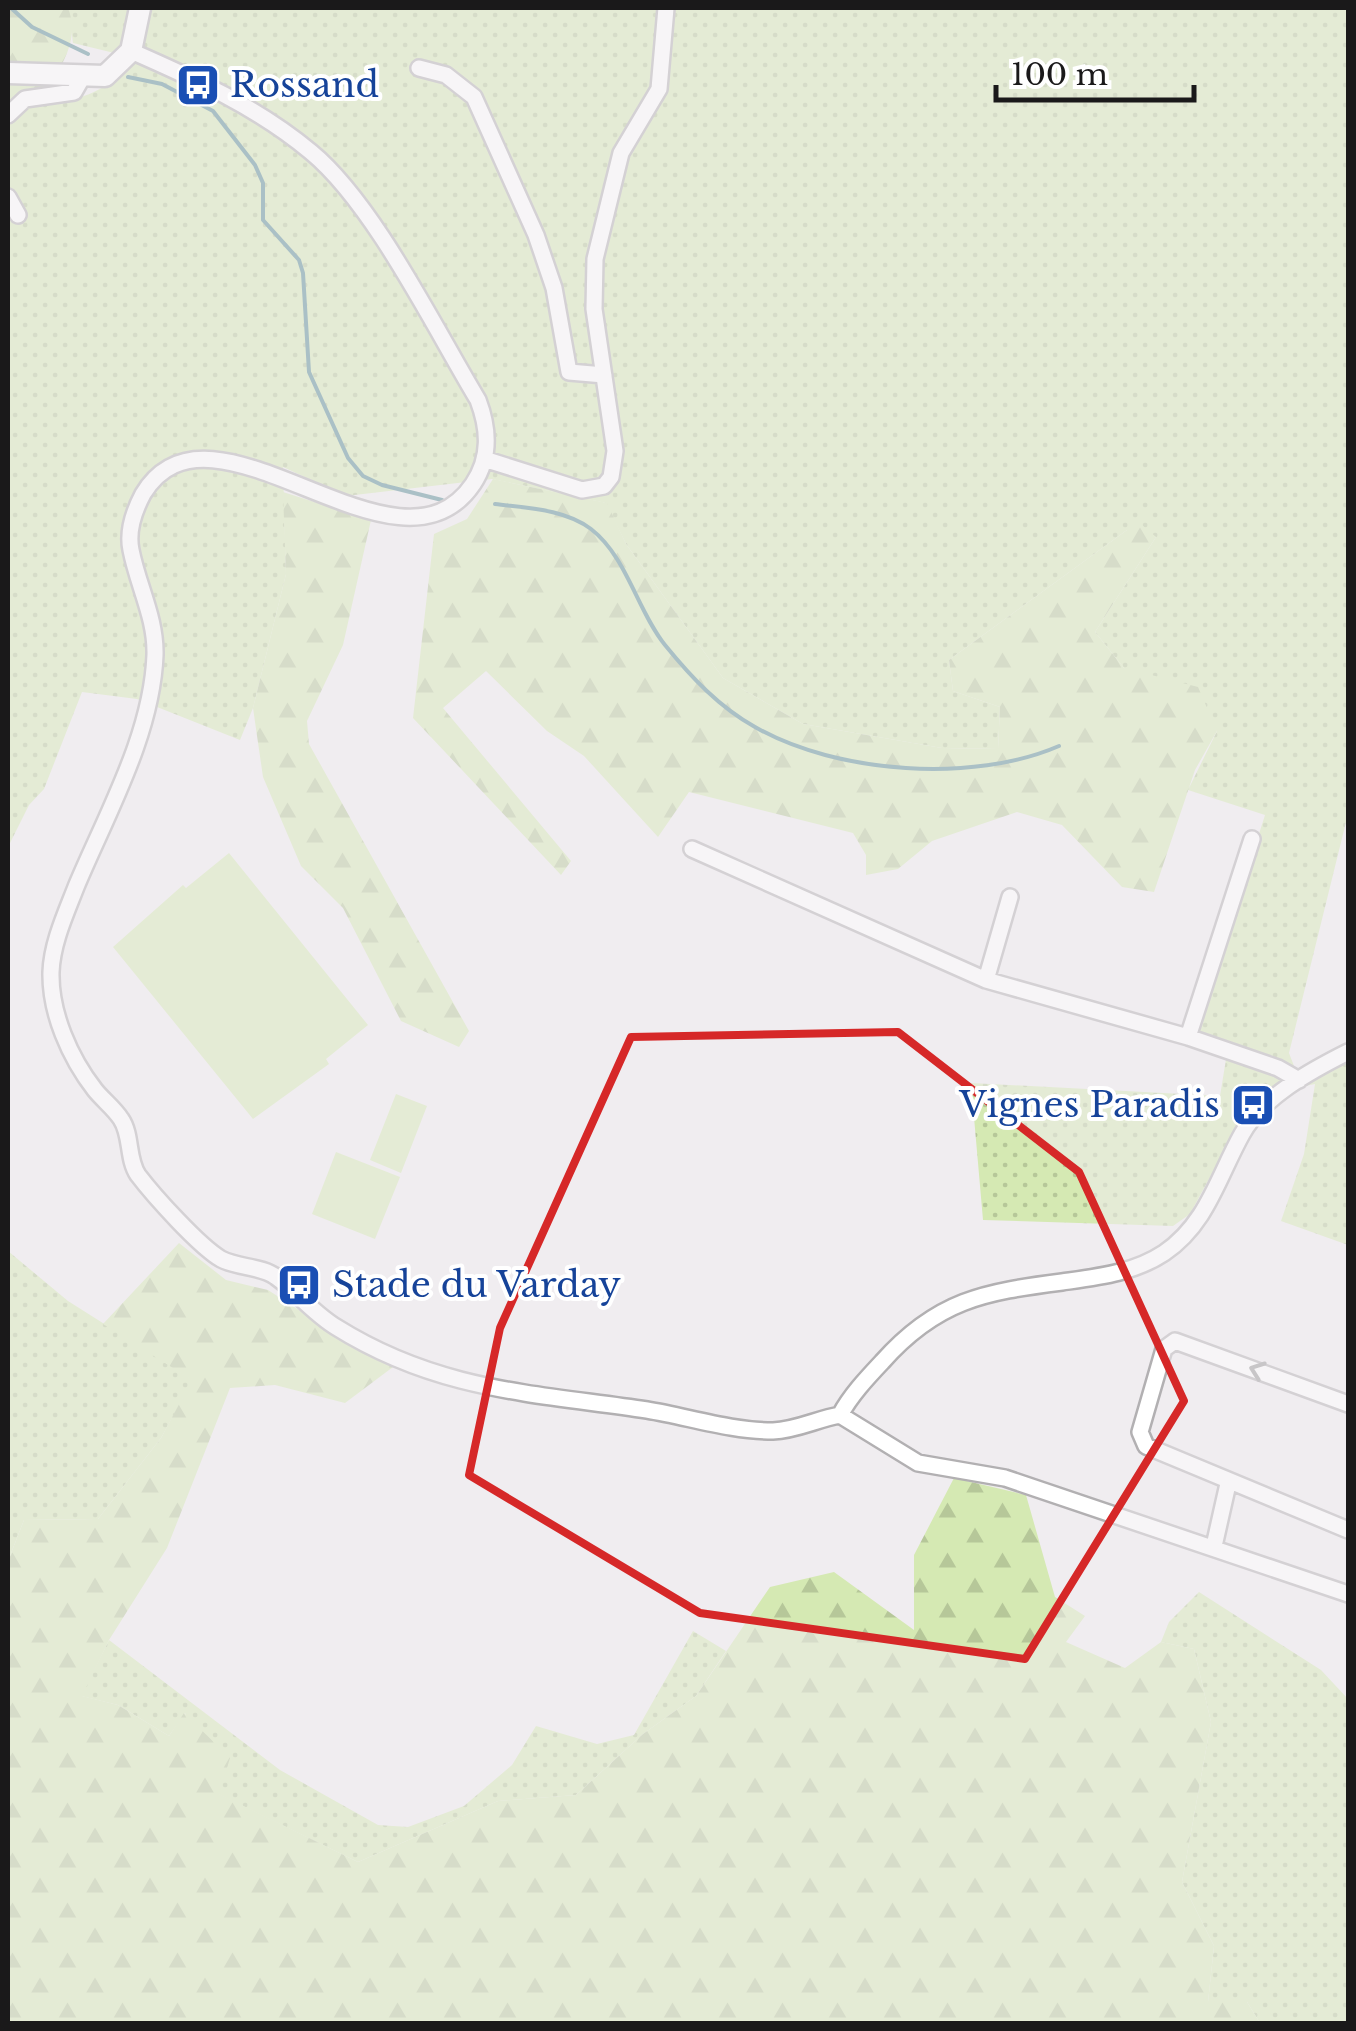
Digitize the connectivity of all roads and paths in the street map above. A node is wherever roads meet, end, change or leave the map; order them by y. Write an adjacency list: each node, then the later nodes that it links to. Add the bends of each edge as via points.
1 (140, 8): 3 (street)
2 (666, 8): 10 (street, via 664,74 621,153 595,258)
3 (131, 51): 6 (street, via 105,76); 11 (street, via 258,113 313,153 351,193 478,400 488,434)
4 (419, 68): 10 (street, via 446,74 474,96 548,270 569,372)
5 (8, 73): 6 (street)
6 (82, 78): 7 (street, via 74,92 25,99)
7 (8, 115)
8 (8, 197): 9 (street)
9 (18, 215)
10 (604, 375): 11 (street, via 615,451 604,486 582,490)
11 (484, 459): 20 (street, via 462,498 429,517 370,510 211,460 178,465 153,481 134,514 129,544 155,642 152,690 54,951 52,986 64,1036 95,1090 124,1122 135,1171 217,1257 273,1274 315,1313 358,1339 497,1392 747,1430 795,1428)
12 (1252, 839): 16 (street)
13 (692, 849): 15 (street)
14 (1010, 896): 15 (street)
15 (986, 980): 16 (street)
16 (1188, 1037): 18 (street)
17 (1348, 1052): 18 (street)
18 (1299, 1080): 20 (street, via 1251,1120 1203,1212 1163,1253 1105,1276 1000,1289 949,1306 902,1339)
19 (1348, 1404): 21 (street, one-way to 21, via 1180,1342 1168,1344 1141,1440)
20 (840, 1415): 23 (street, via 918,1463 1004,1478)
21 (1228, 1484): 22 (street); 23 (street)
22 (1348, 1530)
23 (1214, 1546): 24 (street)
24 (1348, 1594)

